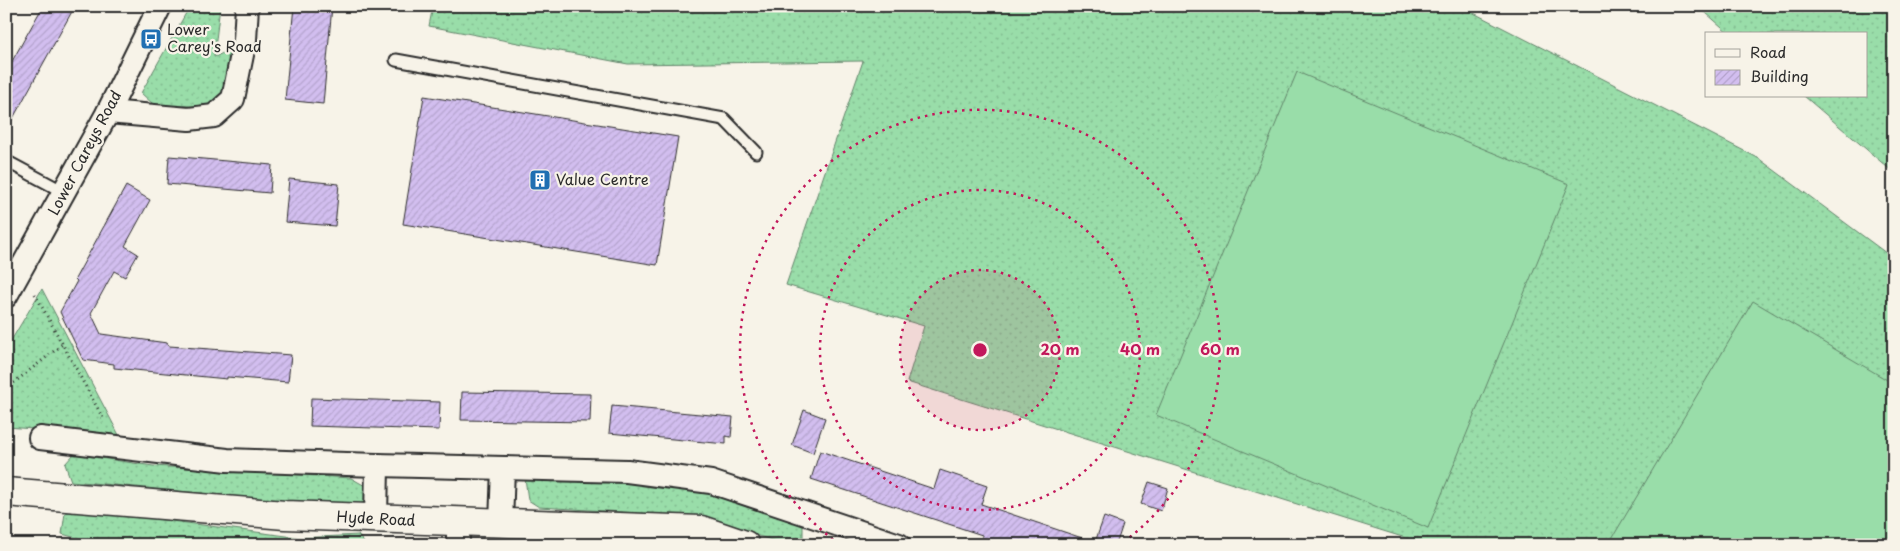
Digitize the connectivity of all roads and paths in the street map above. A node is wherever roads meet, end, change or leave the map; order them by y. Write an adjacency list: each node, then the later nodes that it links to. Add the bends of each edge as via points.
1 (160, 6): 4 (street, Lower Careys Road)
2 (247, 6): 4 (street, via 245,40 233,99 214,116 190,119)
3 (396, 60): 5 (lane, via 724,119)
4 (108, 112): 7 (street, Lower Careys Road)
5 (756, 152)
6 (6, 161): 7 (lane)
7 (64, 192): 8 (street, Lower Careys Road)
8 (22, 271): 9 (street, Lower Careys Road); 10 (path)
9 (6, 296)
10 (63, 344): 11 (path); 13 (path)
11 (6, 389)
12 (40, 438): 13 (street)
13 (118, 447): 14 (street, via 228,460)
14 (377, 464): 15 (street); 17 (street)
15 (503, 468): 18 (street); 20 (street, via 627,471 711,482)
16 (6, 492): 17 (street, Hyde Road, via 285,515)
17 (376, 518): 19 (street, Hyde Road)
18 (501, 523): 19 (street, Hyde Road); 21 (street, Hyde Road, via 701,530)
19 (458, 534)
20 (872, 540): 22 (street)
21 (745, 545)
22 (899, 545)

